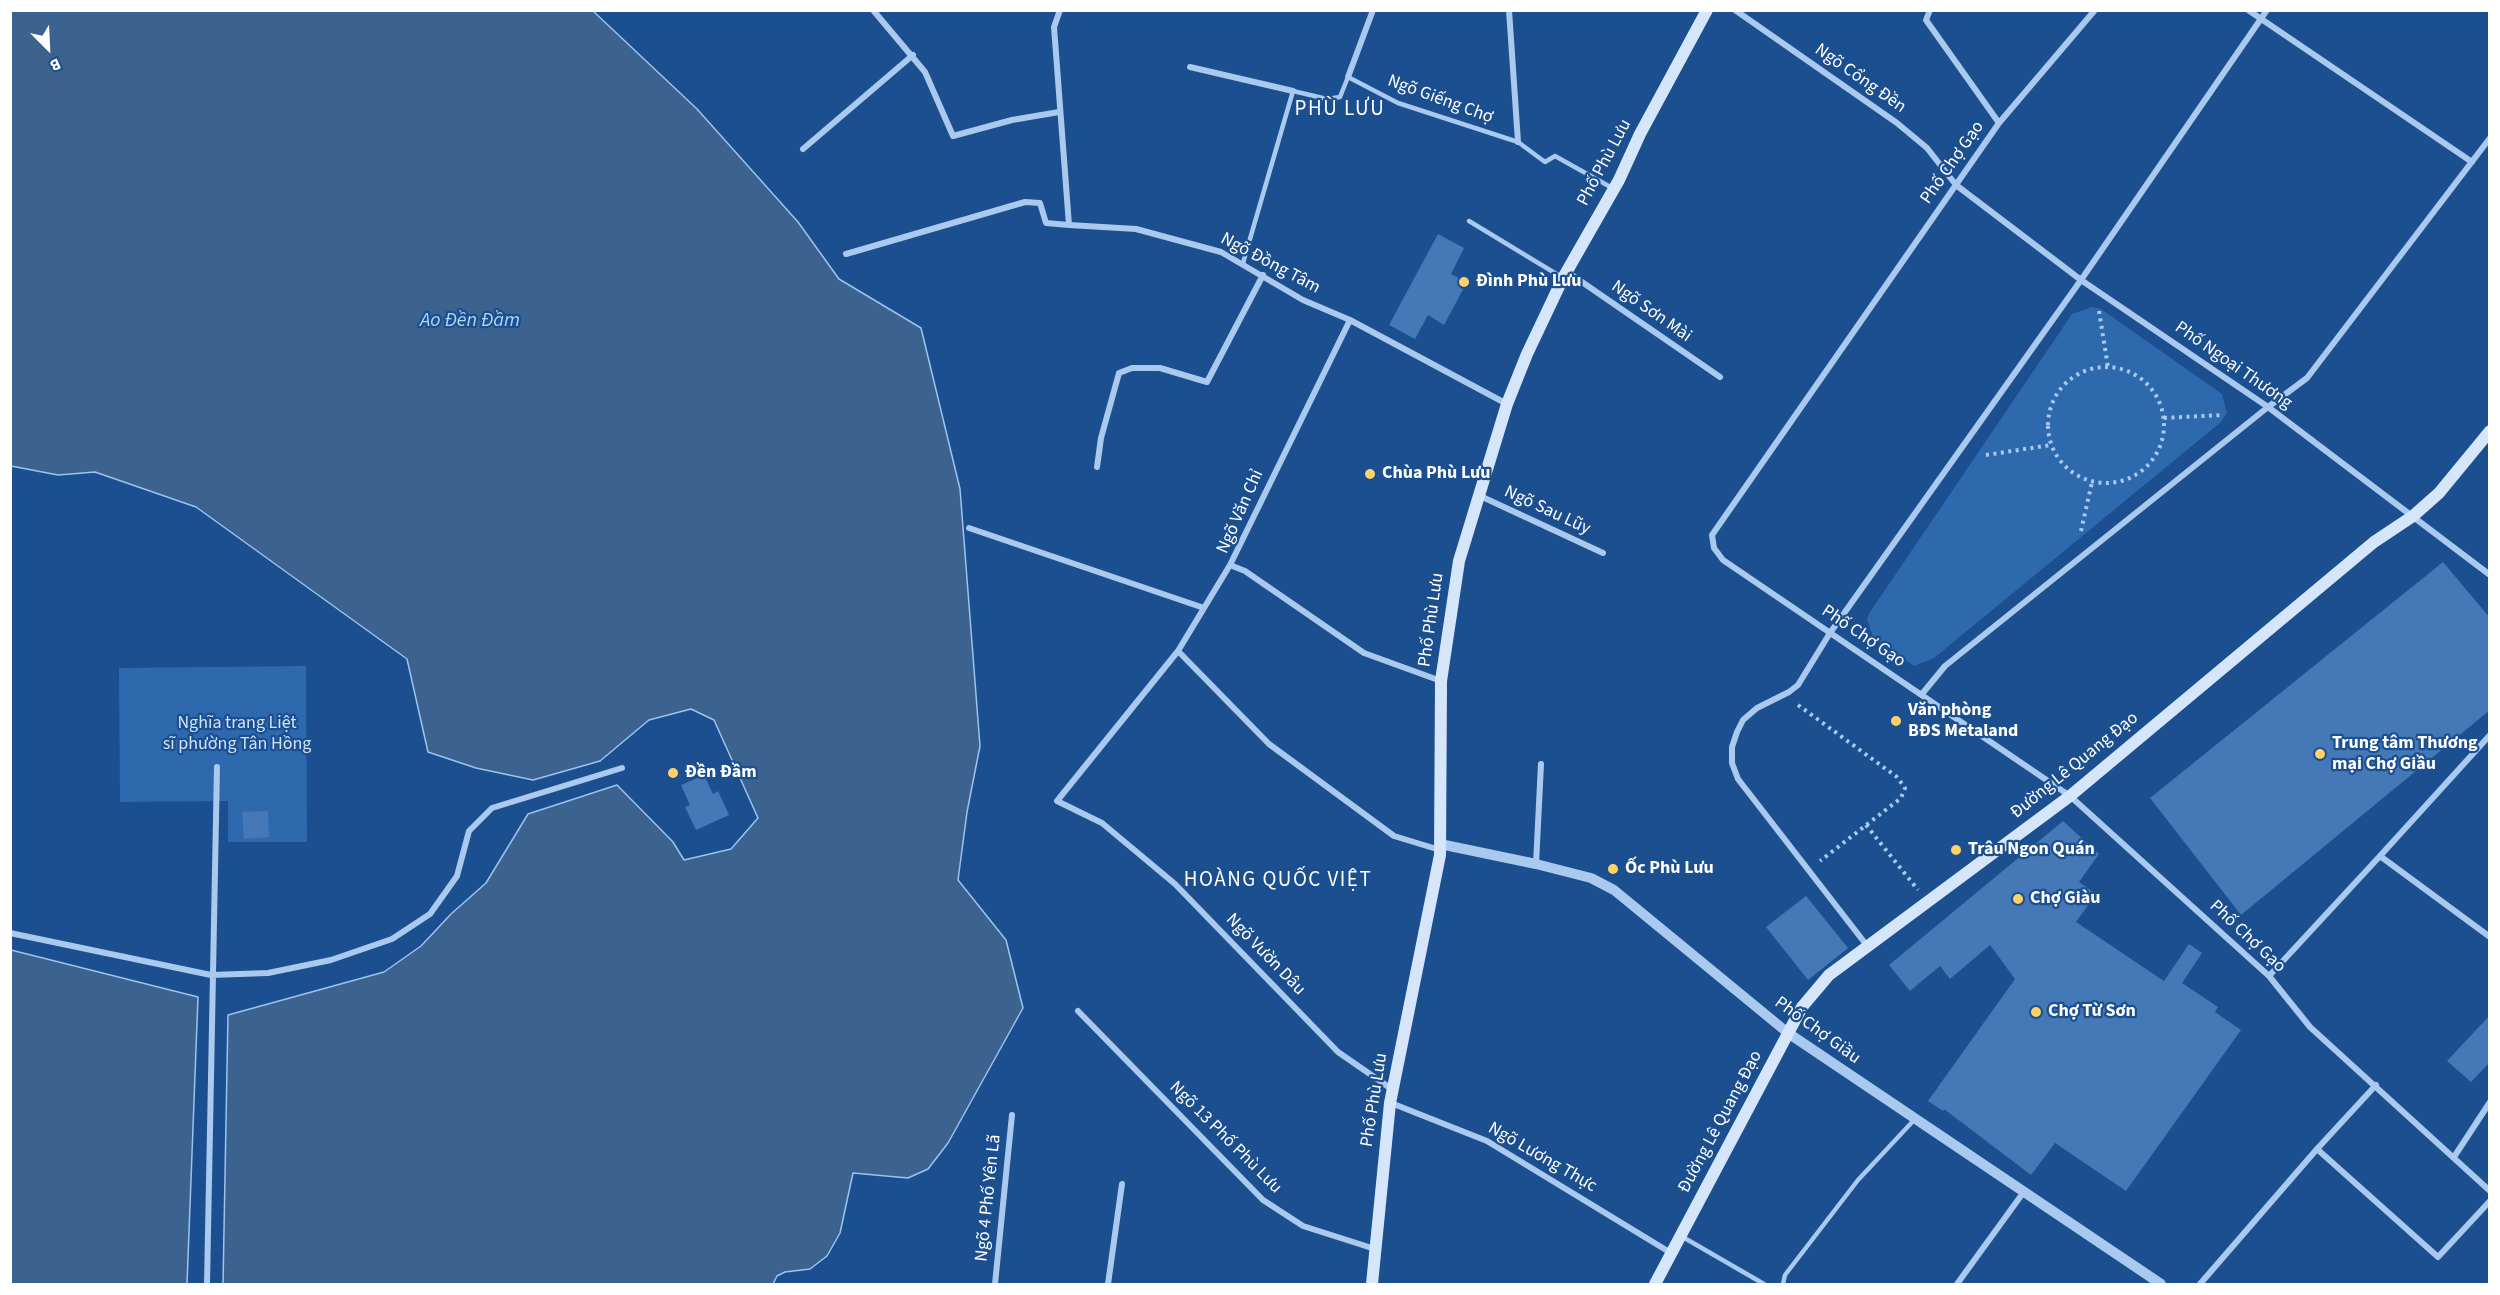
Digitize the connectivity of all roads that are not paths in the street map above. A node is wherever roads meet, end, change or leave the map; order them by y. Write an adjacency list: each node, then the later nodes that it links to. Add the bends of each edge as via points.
1 (873, 10): 12 (street)
2 (1060, 10): 16 (street, via 1054,27)
3 (1373, 10): 14 (street)
4 (1509, 10): 19 (street)
5 (1707, 10): 23 (main road, Phố Phù Lưu)
6 (1735, 10): 22 (street, Ngõ Cổng Đền, via 1897,123 1927,148)
7 (1930, 10): 17 (street, via 1926,20)
8 (2096, 10): 17 (street, Phố Chợ Gạo)
9 (2248, 10): 11 (street)
10 (2267, 10): 11 (street)
11 (2260, 20): 21 (street); 30 (street)
12 (913, 55): 16 (street, via 926,72 953,136); 20 (street)
13 (1190, 67): 15 (street)
14 (1347, 77): 15 (lane, via 1340,97 1327,99); 19 (lane, Ngõ Giếng Chợ, via 1398,103)
15 (1293, 91): 27 (lane)
16 (1059, 112): 25 (street)
17 (1999, 123): 22 (street, Phố Chợ Gạo)
18 (2490, 138): 21 (street)
19 (1518, 142): 23 (lane, Ngõ Giếng Chợ, via 1545,162 1555,156)
20 (803, 149)
21 (2472, 162): 34 (street, via 2307,378)
22 (1956, 185): 30 (street, Phố Ngoại Thương); 44 (street, Phố Chợ Gạo, via 1712,535 1713,548 1723,560)
23 (1614, 189): 29 (main road, Phố Phù Lưu)
24 (1469, 221): 29 (lane)
25 (1069, 225): 26 (street, Ngõ Đồng Tâm, via 1046,223 1040,203 1025,202); 27 (street, Ngõ Đồng Tâm, via 1145,232 1221,252)
26 (846, 254)
27 (1243, 263): 28 (street, Ngõ Đồng Tâm)
28 (1263, 275): 31 (street, Ngõ Đồng Tâm, via 1303,300); 36 (street, via 1207,382 1160,368 1132,368 1119,373)
29 (1564, 275): 32 (street, Ngõ Sơn Mài); 33 (main road, Phố Phù Lưu)
30 (2081, 280): 34 (street, Phố Ngoại Thương); 44 (street)
31 (1350, 320): 33 (street, Ngõ Đồng Tâm); 41 (street, Ngõ Văn Chỉ)
32 (1720, 377)
33 (1507, 404): 37 (main road, Phố Phù Lưu)
34 (2268, 407): 38 (street, Phố Ngoại Thương); 47 (street, via 1945,666)
35 (2487, 439): 38 (main road, Đường Lê Quang Đạo)
36 (1097, 466)
37 (1478, 495): 40 (street, Ngõ Sau Lũy); 46 (main road, Phố Phù Lưu, via 1459,561)
38 (2413, 516): 42 (street, Phố Ngoại Thương); 52 (main road, Đường Lê Quang Đạo, via 2374,542)
39 (969, 528): 43 (street)
40 (1603, 554)
41 (1230, 565): 43 (street); 46 (street, Ngõ Văn Chỉ, via 1245,571 1364,653)
42 (2490, 575)
43 (1204, 608): 45 (street)
44 (1830, 633): 47 (street, Phố Chợ Gạo); 58 (street, via 1798,685 1743,720 1732,747 1732,763 1753,802)
45 (1178, 651): 53 (street, via 1269,744 1394,836); 64 (street, Ngõ Vườn Dâu, via 1057,801 1102,823 1175,884 1338,1052)
46 (1441, 681): 53 (main road, Phố Phù Lưu)
47 (1922, 694): 52 (street, Phố Chợ Gạo)
48 (2490, 735): 54 (street)
49 (1541, 764): 55 (street)
50 (217, 767): 59 (street)
51 (622, 768): 59 (street, via 492,807 469,831 457,876 430,914 392,939 331,960 268,972)
52 (2070, 796): 58 (main road, Đường Lê Quang Đạo); 60 (street, Phố Chợ Gạo)
53 (1440, 847): 55 (street, Phố Chợ Giầu); 64 (main road, Phố Phù Lưu)
54 (2380, 856): 57 (street); 60 (street)
55 (1536, 864): 62 (street, Phố Chợ Giầu, via 1591,878 1614,890)
56 (10, 933): 59 (street)
57 (2490, 937)
58 (1868, 947): 62 (main road, Đường Lê Quang Đạo, via 1830,975 1802,1007)
59 (211, 975): 77 (street)
60 (2269, 976): 63 (street, Phố Chợ Gạo, via 2310,1026)
61 (1078, 1011): 75 (street, Ngõ 13 Phố Phù Lưu, via 1263,1200 1303,1226)
62 (1788, 1034): 67 (street, Phố Chợ Giầu); 74 (main road, Đường Lê Quang Đạo)
63 (2376, 1085): 68 (street); 69 (street, Phố Chợ Gạo)
64 (1391, 1097): 75 (main road, Phố Phù Lưu); 76 (street, Ngõ Lương Thực, via 1487,1141)
65 (2490, 1102): 69 (street)
66 (1012, 1115): 78 (street, Ngõ 4 Phố Yên Lã)
67 (1915, 1119): 72 (street, Phố Chợ Giầu); 83 (lane, via 1858,1180 1785,1275)
68 (2317, 1149): 73 (street, via 2438,1257); 86 (street)
69 (2454, 1157): 71 (street, Phố Chợ Gạo)
70 (1122, 1184): 79 (street)
71 (2490, 1191)
72 (2023, 1193): 84 (street); 85 (street, Phố Chợ Giầu)
73 (2490, 1201)
74 (1681, 1236): 76 (main road, Đường Lê Quang Đạo); 82 (lane)
75 (1375, 1249): 80 (main road, Phố Phù Lưu)
76 (1671, 1253): 81 (main road, Đường Lê Quang Đạo)
77 (207, 1284)
78 (995, 1284)
79 (1108, 1284)
80 (1371, 1284)
81 (1655, 1284)
82 (1764, 1284)
83 (1783, 1284)
84 (1957, 1284)
85 (2161, 1284)
86 (2200, 1284)

